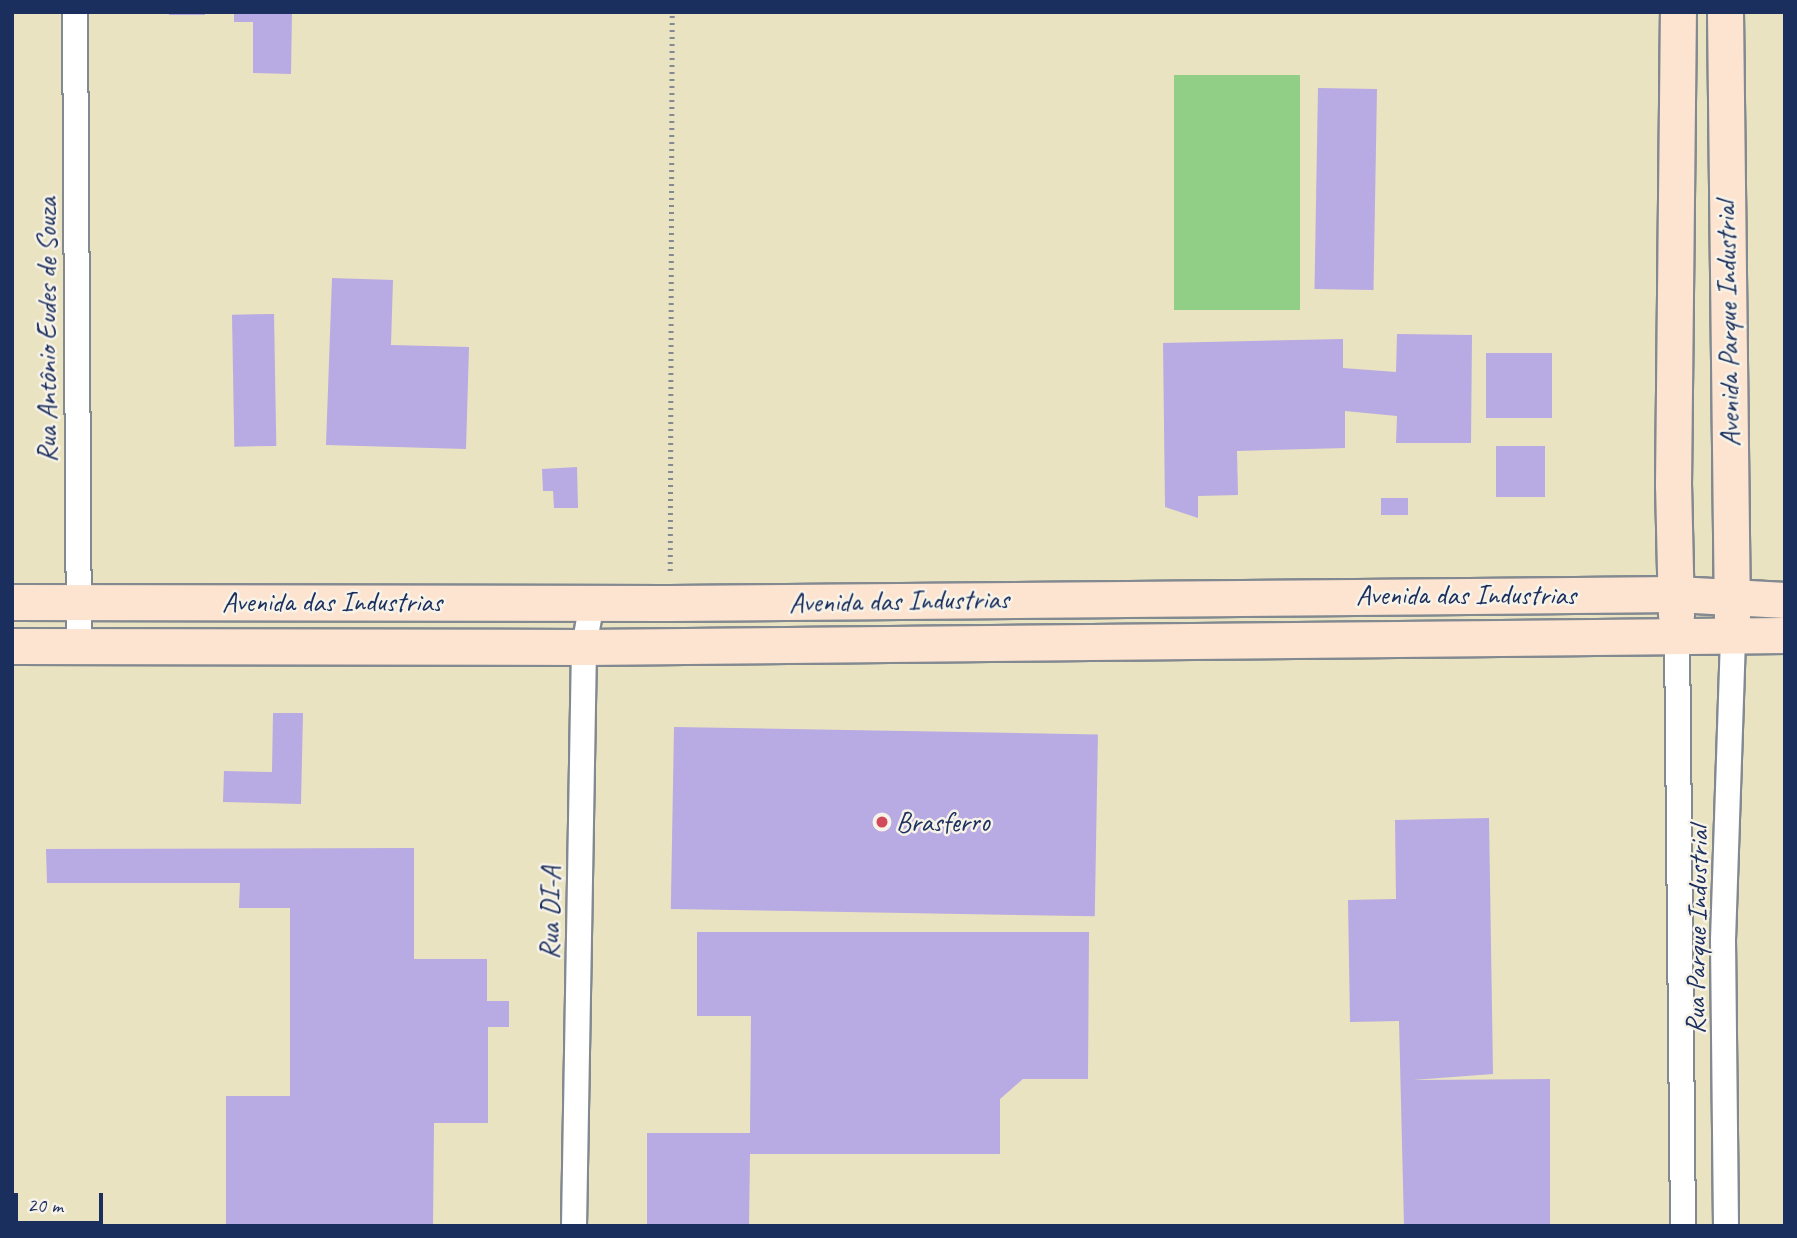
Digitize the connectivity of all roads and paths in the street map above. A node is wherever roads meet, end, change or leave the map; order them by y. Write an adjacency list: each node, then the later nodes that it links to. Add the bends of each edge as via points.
1 (75, 12): 11 (street, Rua Antônio Eudes de Souza)
2 (672, 12): 12 (path)
3 (1678, 12): 5 (street, Avenida Parque Industrial)
4 (1725, 12): 6 (street, Avenida Parque Industrial)
5 (1676, 594): 6 (street, Avenida das Industrias); 7 (street, Avenida das Industrias); 14 (street, Avenida Parque Industrial)
6 (1731, 597): 8 (street, Avenida das Industrias); 15 (street, Avenida Parque Industrial)
7 (1128, 598): 12 (street, Avenida das Industrias); 16 (street)
8 (1785, 600)
9 (12, 602): 11 (street, Avenida das Industrias)
10 (592, 602): 11 (street, Avenida das Industrias); 12 (street, Avenida das Industrias); 19 (street, Rua DI-A)
11 (79, 603): 18 (street, Rua Antônio Eudes de Souza)
12 (670, 603)
13 (1785, 635): 15 (street, Avenida das Industrias)
14 (1677, 636): 15 (street, Avenida das Industrias); 16 (street, Avenida das Industrias); 21 (street)
15 (1733, 636): 22 (street, Rua Parque Industrial, via 1723,940)
16 (1120, 642): 19 (street, Avenida das Industrias)
17 (12, 646): 18 (street, Avenida das Industrias)
18 (79, 646): 19 (street, Avenida das Industrias)
19 (584, 647): 20 (street, Rua DI-A)
20 (574, 1226)
21 (1683, 1226)
22 (1726, 1226)

